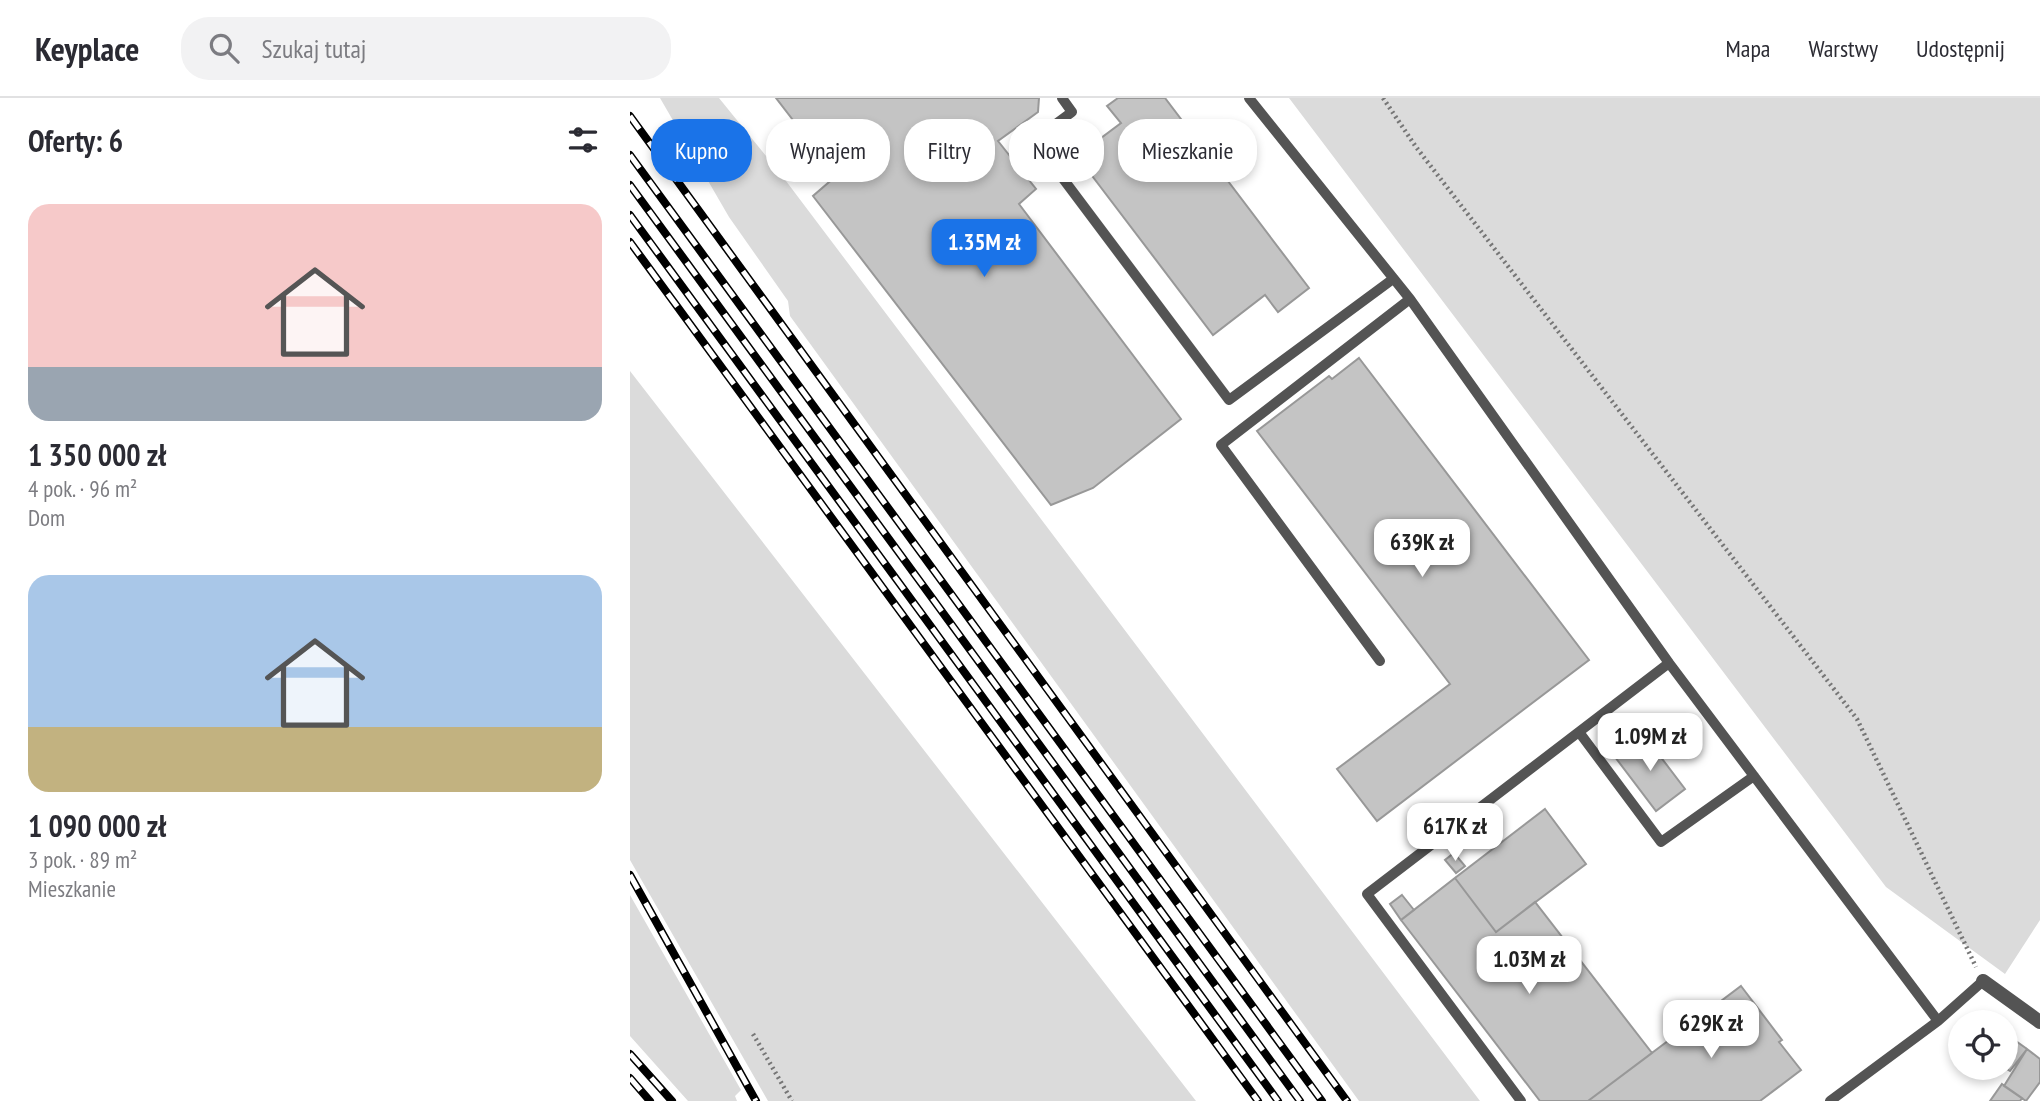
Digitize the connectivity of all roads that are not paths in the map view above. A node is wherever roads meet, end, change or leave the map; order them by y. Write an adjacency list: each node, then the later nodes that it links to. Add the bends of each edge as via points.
1 (1062, 98): 3 (lane, via 1072,112 1034,140 1229,400)
2 (1249, 98): 3 (lane)
3 (1393, 279): 4 (lane)
4 (1410, 299): 5 (lane, via 1221,445); 6 (lane)
5 (1380, 661)
6 (1669, 663): 7 (lane); 8 (lane)
7 (1580, 732): 8 (lane, via 1661,842); 12 (lane, via 1367,894)
8 (1754, 776): 10 (lane)
9 (1983, 981): 10 (lane); 11 (street)
10 (1938, 1021): 13 (lane)
11 (2040, 1022)
12 (1521, 1101)
13 (1830, 1101)

